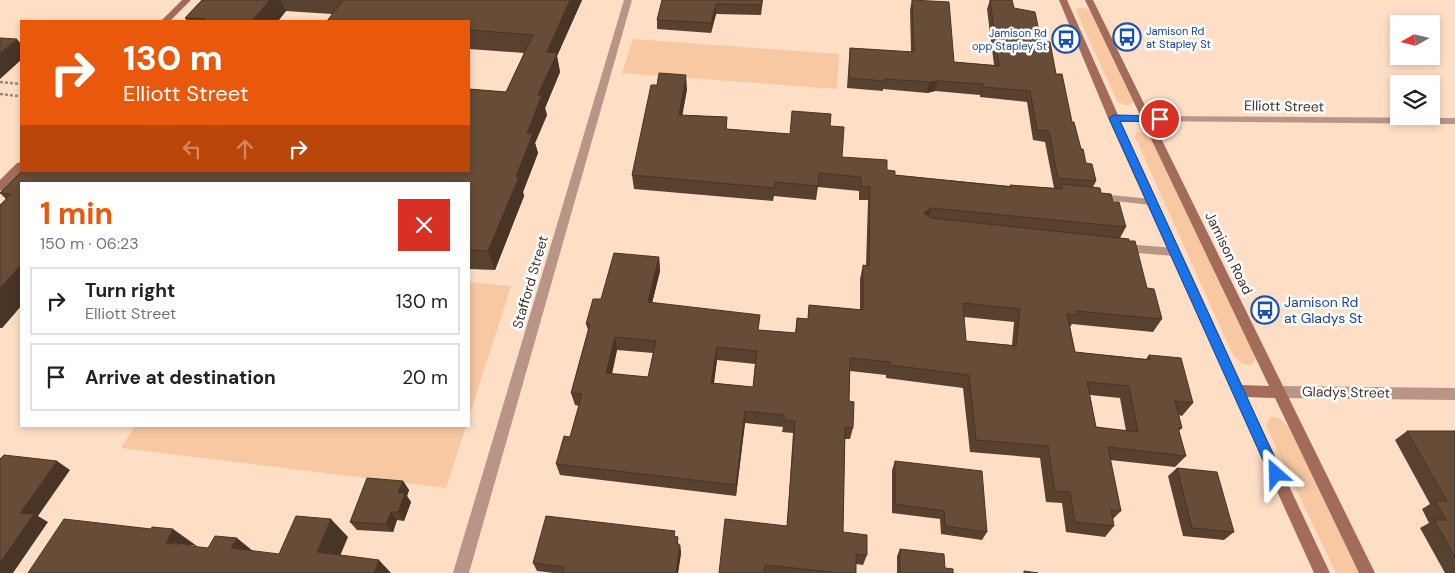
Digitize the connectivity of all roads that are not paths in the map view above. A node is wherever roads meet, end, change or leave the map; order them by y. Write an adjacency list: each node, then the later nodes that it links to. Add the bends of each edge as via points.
1 (186, 0): 5 (main road)
2 (628, 0): 18 (street, Stafford Street)
3 (1063, 0): 6 (main road)
4 (1089, 0): 7 (main road, Jamison Road)
5 (167, 20)
6 (1114, 118): 7 (main road, Elliott Street); 12 (main road)
7 (1147, 118): 8 (street, Elliott Street); 16 (main road, Jamison Road)
8 (1455, 122)
9 (20, 167): 10 (main road)
10 (0, 187)
11 (1088, 196): 12 (lane)
12 (1151, 202): 14 (main road)
13 (1110, 246): 14 (lane)
14 (1174, 252): 15 (main road)
15 (1237, 391): 16 (main road, Gladys Street); 19 (main road)
16 (1279, 392): 17 (street, Gladys Street); 20 (main road, Jamison Road)
17 (1455, 394)
18 (461, 573)
19 (1322, 573)
20 (1366, 573)

